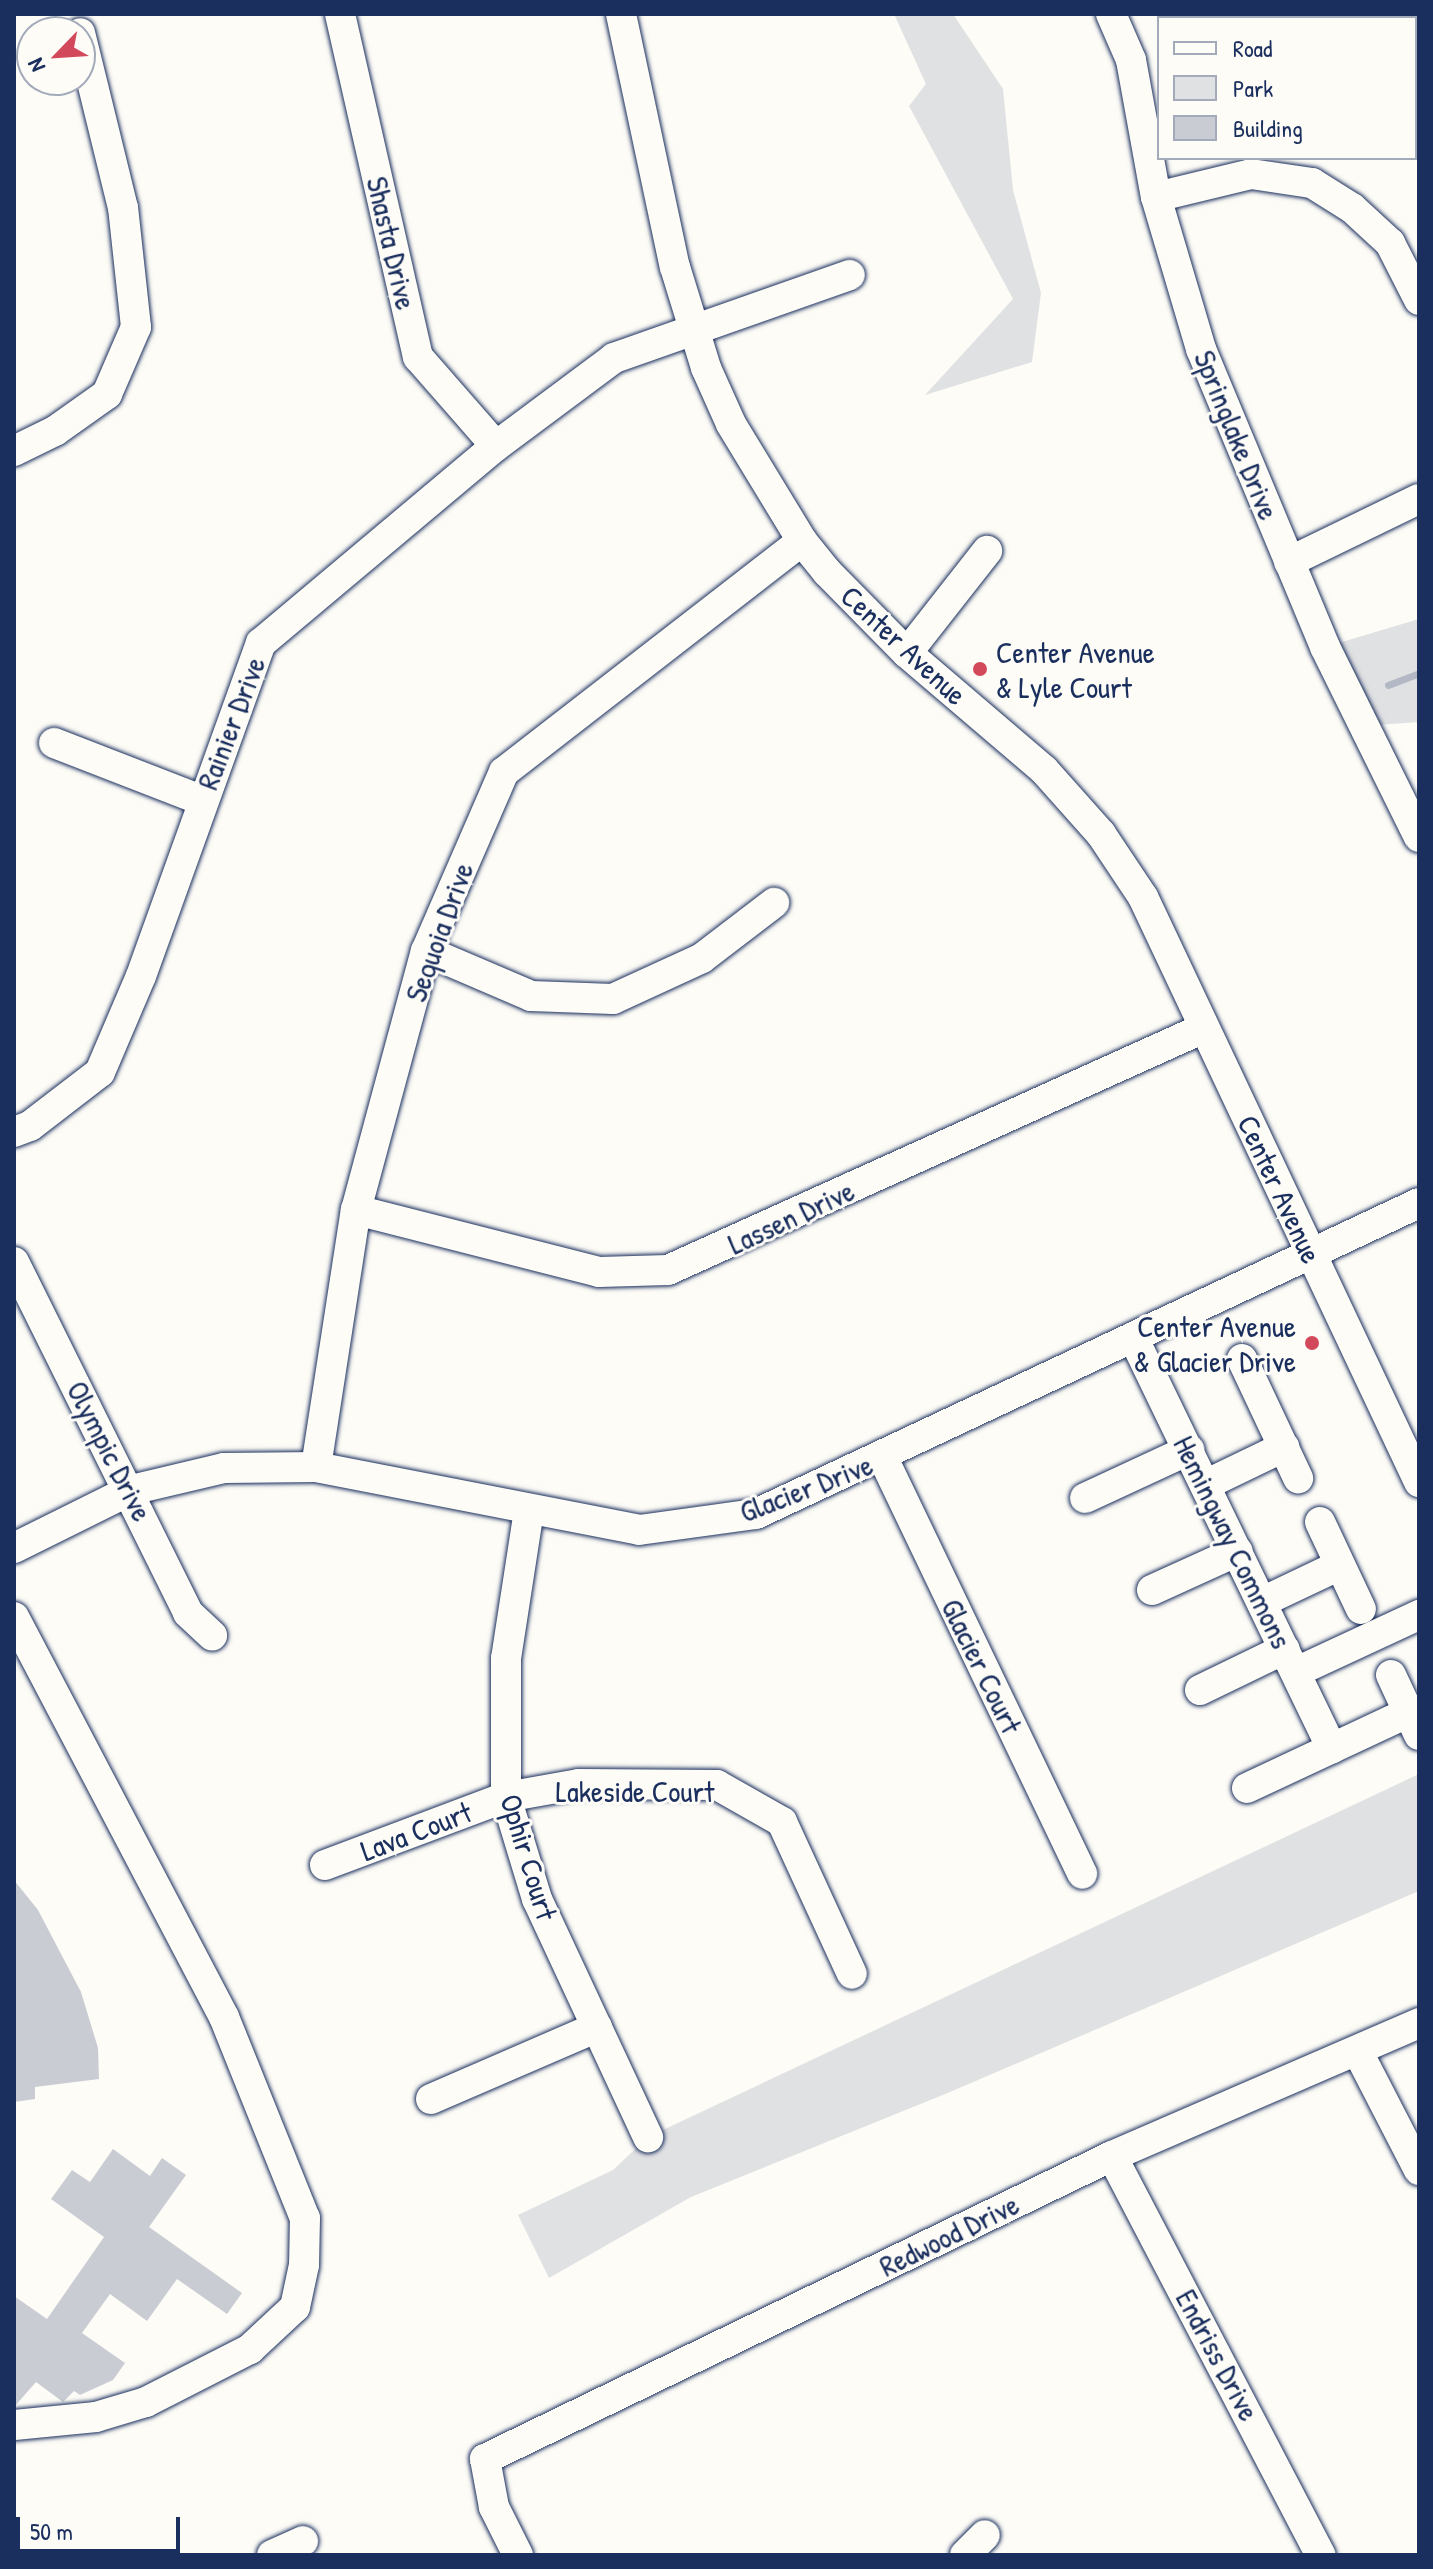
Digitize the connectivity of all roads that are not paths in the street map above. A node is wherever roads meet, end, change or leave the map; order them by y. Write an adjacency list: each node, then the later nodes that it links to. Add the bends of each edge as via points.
1 (340, 14): 9 (street, Shasta Drive, via 418,357)
2 (621, 14): 8 (street, Center Avenue)
3 (1111, 14): 5 (street, Springlake Drive, via 1131,60)
4 (96, 96): 10 (street, via 123,208 136,327 107,394 55,431)
5 (1156, 197): 7 (street, via 1251,174 1312,183 1352,208 1390,243); 14 (street, Springlake Drive, via 1201,349)
6 (850, 275): 8 (street, Rainier Drive)
7 (1419, 300)
8 (692, 327): 9 (street, Rainier Drive, via 614,358); 12 (street, Center Avenue, via 731,424)
9 (496, 446): 17 (street, Rainier Drive, via 261,643)
10 (14, 451)
11 (1419, 499): 14 (street)
12 (802, 541): 15 (street, Center Avenue); 20 (street, Sequoia Drive, via 504,772)
13 (987, 551): 15 (street)
14 (1289, 562): 18 (street, Springlake Drive)
15 (907, 653): 21 (street, Center Avenue, via 1044,770 1101,834 1143,897)
16 (54, 743): 17 (street)
17 (201, 800): 22 (street, Rainier Drive, via 141,976 100,1072 30,1126)
18 (1419, 837)
19 (774, 903): 20 (street, via 702,958 613,999 531,996)
20 (426, 951): 24 (street, Sequoia Drive)
21 (1204, 1028): 24 (street, Lassen Drive, via 668,1270 599,1272); 25 (street, Center Avenue)
22 (14, 1132)
23 (1419, 1203): 25 (street, Glacier Drive)
24 (356, 1210): 32 (street, Sequoia Drive)
25 (1311, 1256): 27 (street, Glacier Drive); 34 (street, Center Avenue)
26 (14, 1262): 36 (street, Olympic Drive)
27 (1133, 1337): 30 (street, Hemingway Commons); 31 (street, Glacier Drive)
28 (1242, 1359): 29 (street)
29 (1284, 1447): 33 (street); 35 (street)
30 (1189, 1450): 35 (street, Hemingway Commons); 37 (street)
31 (883, 1458): 38 (street, Glacier Drive, via 756,1514 639,1530); 57 (street, Glacier Court)
32 (316, 1467): 36 (street, Glacier Drive, via 224,1468); 38 (street, Glacier Drive)
33 (1298, 1478)
34 (1419, 1482)
35 (1205, 1485): 41 (street, Hemingway Commons)
36 (131, 1490): 40 (street, Glacier Drive); 48 (street, Olympic Drive, via 188,1613)
37 (1085, 1498)
38 (529, 1510): 55 (street, Ophir Court, via 506,1658)
39 (1320, 1522): 42 (street)
40 (14, 1548)
41 (1238, 1551): 43 (street); 44 (street, Hemingway Commons)
42 (1340, 1565): 44 (street); 45 (street)
43 (1152, 1590)
44 (1262, 1602): 49 (street, Hemingway Commons)
45 (1361, 1609)
46 (1419, 1615): 49 (street)
47 (14, 1617): 66 (street, via 224,2017 305,2218 304,2265 295,2307 250,2349 146,2402 96,2417)
48 (212, 1635)
49 (1291, 1661): 51 (street); 53 (street, Hemingway Commons)
50 (1391, 1675): 52 (street)
51 (1200, 1690)
52 (1414, 1724): 53 (street)
53 (1332, 1748): 54 (street)
54 (1247, 1788)
55 (506, 1797): 56 (street, Lava Court); 58 (street, Lakeside Court, via 579,1784 717,1785 782,1822); 60 (street, Ophir Court, via 537,1899)
56 (325, 1865)
57 (1082, 1874)
58 (852, 1974)
59 (1419, 2023): 61 (street, Redwood Drive)
60 (597, 2027): 62 (street); 63 (street, Ophir Court)
61 (1358, 2052): 64 (street, Redwood Drive); 65 (street)
62 (431, 2099)
63 (648, 2137)
64 (1112, 2156): 69 (street, Redwood Drive, via 485,2459 494,2507); 70 (street, Endriss Drive)
65 (1419, 2170)
66 (14, 2425)
67 (303, 2541): 68 (street)
68 (272, 2555)
69 (518, 2555)
70 (1321, 2555)

